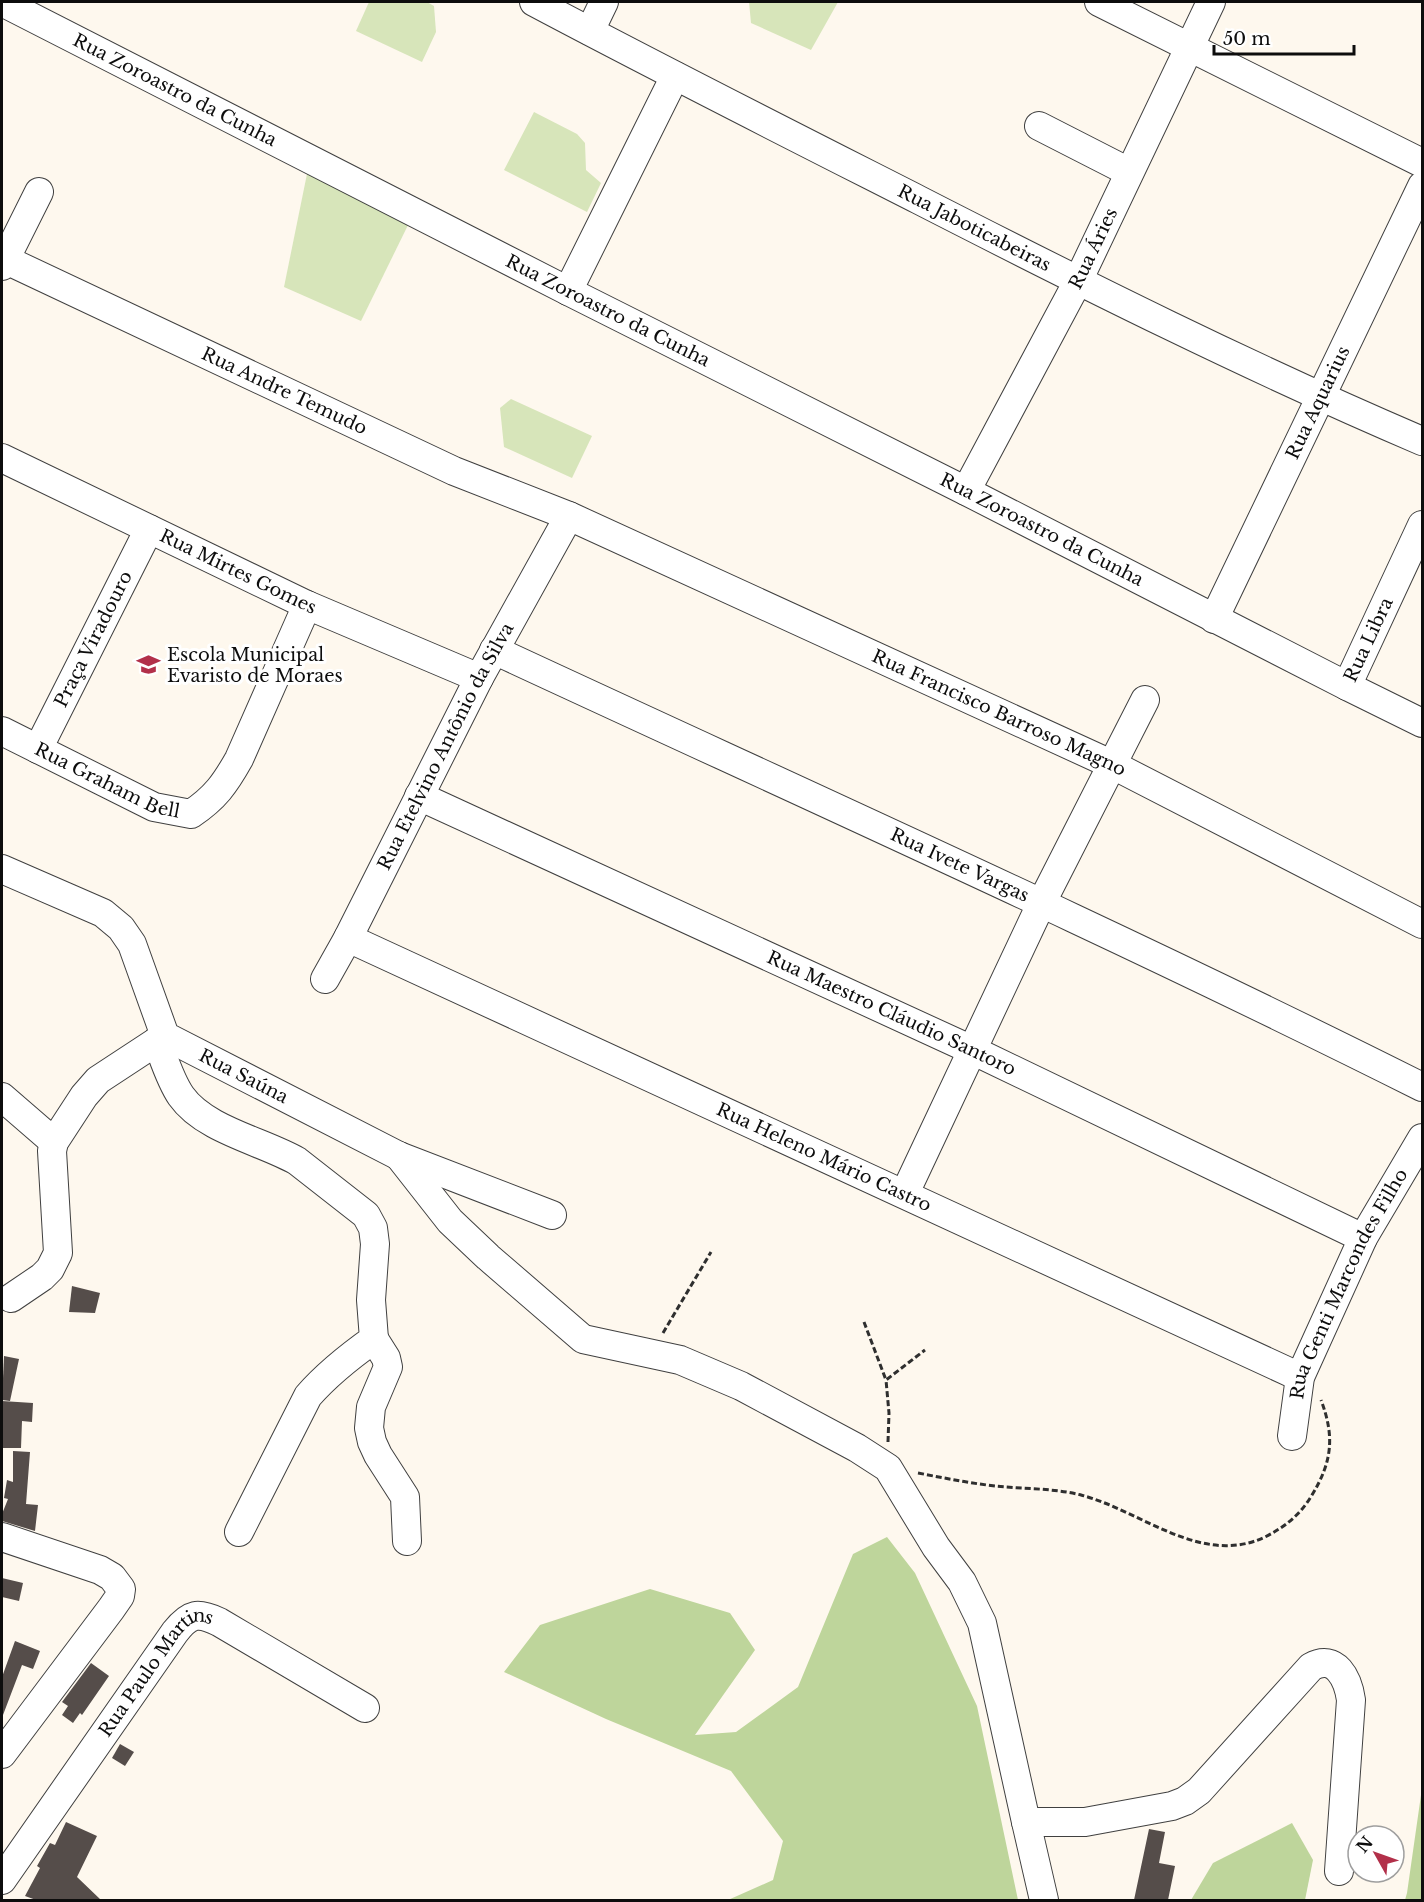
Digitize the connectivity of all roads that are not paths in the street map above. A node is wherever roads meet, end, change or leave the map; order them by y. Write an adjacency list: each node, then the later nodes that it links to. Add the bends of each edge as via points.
1 (2, 2): 16 (street, Rua Zoroastro da Cunha)
2 (534, 2): 6 (street, Rua Jaboticabeiras)
3 (604, 2): 6 (street)
4 (1099, 2): 7 (street)
5 (1211, 2): 7 (street, Rua Áries)
6 (590, 31): 8 (street, Rua Jaboticabeiras)
7 (1189, 48): 10 (street); 11 (street, Rua Áries)
8 (675, 76): 15 (street, Rua Jaboticabeiras); 16 (street)
9 (1039, 126): 11 (street)
10 (1422, 163)
11 (1129, 172): 15 (street, Rua Áries)
12 (1422, 186): 17 (street, Rua Aquarius)
13 (39, 192): 14 (street)
14 (3, 261): 21 (street, Rua Andre Temudo, via 454,471)
15 (1078, 281): 17 (street, Rua Jaboticabeiras); 20 (street, Rua Áries)
16 (568, 291): 20 (street, Rua Zoroastro da Cunha)
17 (1320, 398): 18 (street, Rua Jaboticabeiras); 25 (street, Rua Aquarius)
18 (1422, 441)
19 (2, 458): 23 (street, Rua Mirtes Gomes)
20 (966, 491): 25 (street, Rua Zoroastro da Cunha)
21 (569, 516): 26 (street, Rua Etelvino Antônio da Silva); 33 (street, Rua Francisco Barroso Magno)
22 (1422, 525): 28 (street, Rua Libra)
23 (149, 529): 24 (street, Rua Mirtes Gomes); 32 (street, Praça Viradouro)
24 (307, 606): 27 (street, Rua Mirtes Gomes); 32 (street, Rua Graham Bell, via 239,759 218,793 191,814 154,807)
25 (1214, 620): 28 (street, Rua Libra)
26 (494, 650): 27 (street, Rua Etelvino Antônio da Silva); 36 (street, Rua Ivete Vargas)
27 (479, 678): 34 (street, Rua Etelvino Antônio da Silva)
28 (1347, 686): 30 (street)
29 (1145, 700): 33 (street)
30 (1422, 723)
31 (2, 731): 32 (street, Rua Graham Bell)
32 (38, 749)
33 (1113, 765): 36 (street); 37 (street, Rua Francisco Barroso Magno)
34 (418, 796): 38 (street, Rua Etelvino Antônio da Silva); 41 (street, Rua Maestro Cláudio Santoro)
35 (2, 869): 40 (street, via 103,913 122,928 132,944)
36 (1041, 904): 41 (street); 42 (street, Rua Ivete Vargas)
37 (1422, 924)
38 (348, 938): 39 (street, Rua Etelvino Antônio da Silva); 47 (street, Rua Heleno Mário Castro)
39 (325, 979)
40 (161, 1038): 45 (street, via 98,1080); 46 (street, Rua Saúna); 51 (street, via 174,1083 193,1110 291,1158 366,1215 375,1244 371,1300)
41 (972, 1050): 47 (street); 49 (street, Rua Maestro Cláudio Santoro)
42 (1422, 1087)
43 (2, 1097): 45 (street)
44 (1422, 1138): 49 (street, Rua Genti Marcondes Filho)
45 (54, 1142): 50 (street, via 58,1253 42,1277)
46 (399, 1156): 48 (street, Rua Saúna); 59 (street, via 450,1221 583,1339 680,1360 741,1386 888,1468 962,1582 982,1623)
47 (905, 1193): 52 (street, Rua Heleno Mário Castro)
48 (552, 1215)
49 (1363, 1238): 52 (street, Rua Genti Marcondes Filho)
50 (11, 1298)
51 (374, 1338): 54 (street, via 328,1374 308,1396); 56 (street, via 388,1366 371,1407 369,1428 378,1455 405,1497)
52 (1300, 1377): 53 (street, Rua Genti Marcondes Filho)
53 (1292, 1437)
54 (239, 1532)
55 (2, 1537): 58 (street, via 100,1570 121,1589 111,1609)
56 (407, 1541)
57 (365, 1708): 61 (street, Rua Paulo Martins, via 219,1622 205,1615 191,1617 175,1632)
58 (2, 1754)
59 (1026, 1822): 60 (street, via 1085,1822 1185,1801 1199,1791 1311,1667 1319,1662 1330,1663 1341,1672 1351,1700); 62 (street)
60 (1339, 1871)
61 (3, 1874)
62 (1044, 1900)

